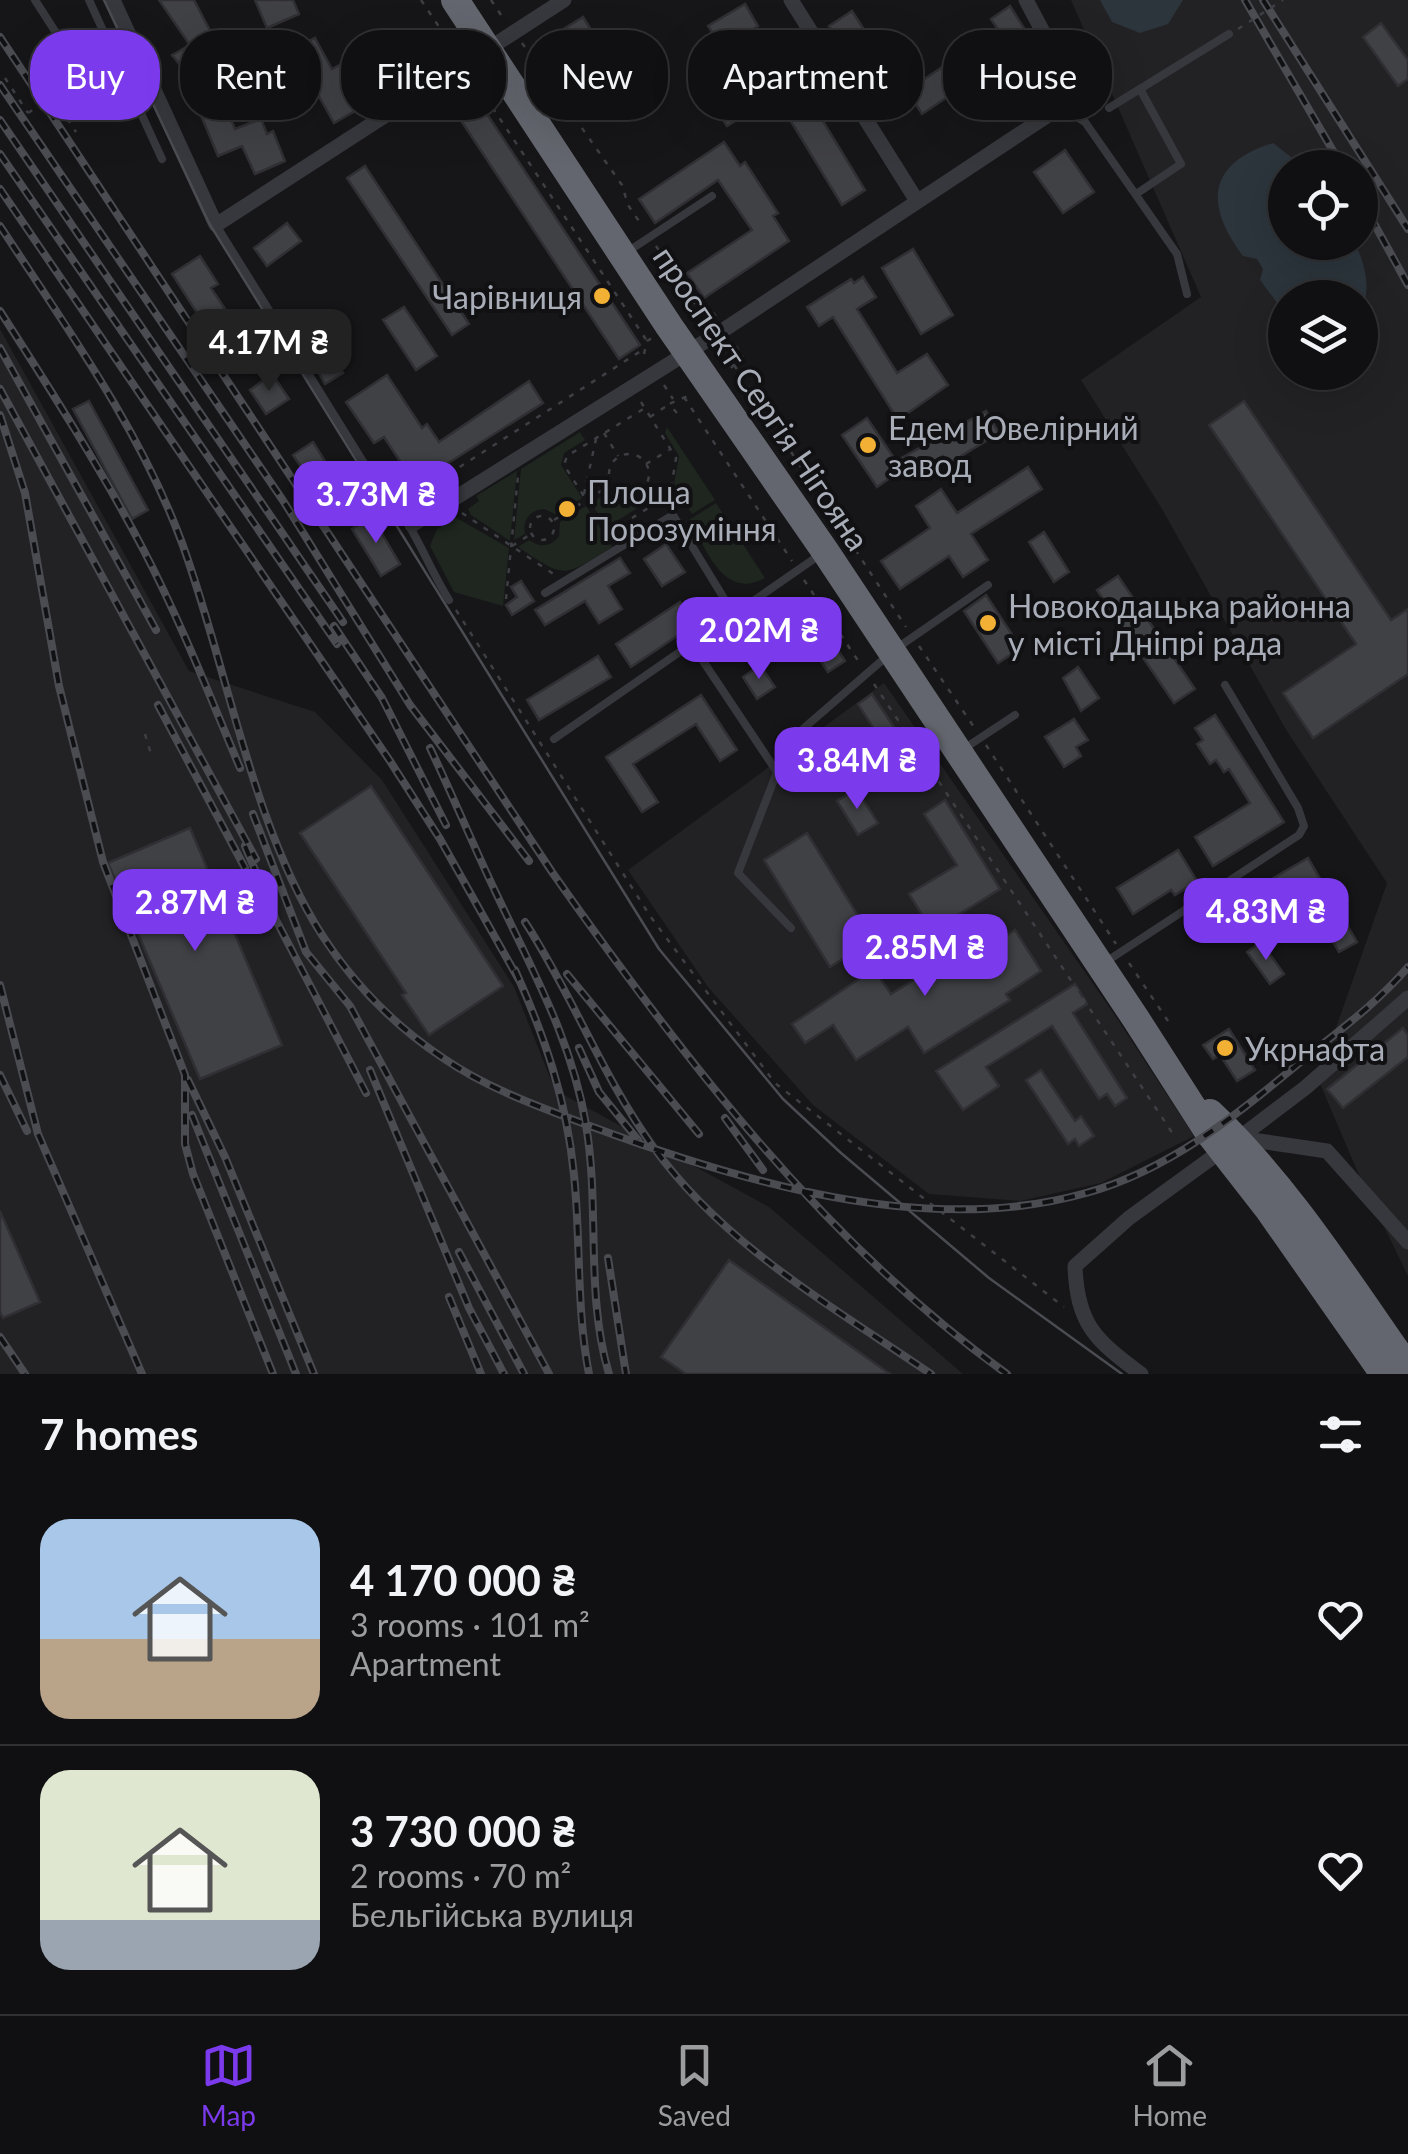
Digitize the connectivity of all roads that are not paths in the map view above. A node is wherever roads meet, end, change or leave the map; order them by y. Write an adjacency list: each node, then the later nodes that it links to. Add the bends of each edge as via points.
1 (35, 0): 8 (lane)
2 (89, 0): 19 (lane)
3 (113, 0): 23 (street)
4 (456, 0): 9 (highway, проспект Сергія Нігояна)
5 (564, 0): 12 (street)
6 (791, 0): 22 (street)
7 (1026, 0): 10 (street)
8 (54, 30)
9 (467, 30)
10 (1042, 30)
11 (1233, 31): 13 (lane)
12 (506, 39)
13 (1140, 89): 15 (lane); 20 (lane, via 1181,164)
14 (506, 97): 24 (highway, проспект Сергія Нігояна)
15 (1112, 106)
16 (380, 120): 23 (street)
17 (1043, 120): 22 (street)
18 (1083, 120): 20 (lane)
19 (162, 160)
20 (1136, 194): 25 (lane, via 1177,254)
21 (712, 196): 24 (lane)
22 (917, 201): 26 (street)
23 (216, 225): 27 (lane, via 377,484)
24 (623, 255): 26 (highway, проспект Сергія Нігояна)
25 (1188, 294)
26 (688, 351): 27 (street); 28 (highway, проспект Сергія Нігояна)
27 (412, 525): 31 (lane)
28 (825, 551): 32 (lane); 34 (highway, проспект Сергія Нігояна)
29 (988, 585): 34 (lane)
30 (545, 593): 32 (lane, via 673,515)
31 (450, 600)
32 (733, 612): 33 (lane)
33 (690, 642): 37 (lane); 39 (lane)
34 (902, 645): 38 (highway, проспект Сергія Нігояна); 39 (lane, via 804,728)
35 (1226, 685): 41 (lane, via 1304,826)
36 (1014, 716): 38 (lane)
37 (554, 738)
38 (969, 746): 41 (highway, проспект Сергія Нігояна)
39 (777, 772): 40 (lane, via 738,873)
40 (791, 928)
41 (1111, 958): 43 (highway, проспект Сергія Нігояна, via 1179,1083)
42 (1408, 998): 43 (street)
43 (1231, 1145): 44 (street, via 1327,1151); 45 (highway, проспект Сергія Нігояна, via 1274,1180); 46 (street, via 1075,1266 1076,1303 1089,1326); 47 (highway, проспект Сергія Нігояна)
44 (1408, 1242)
45 (1408, 1368)
46 (1141, 1374)
47 (1384, 1374)

